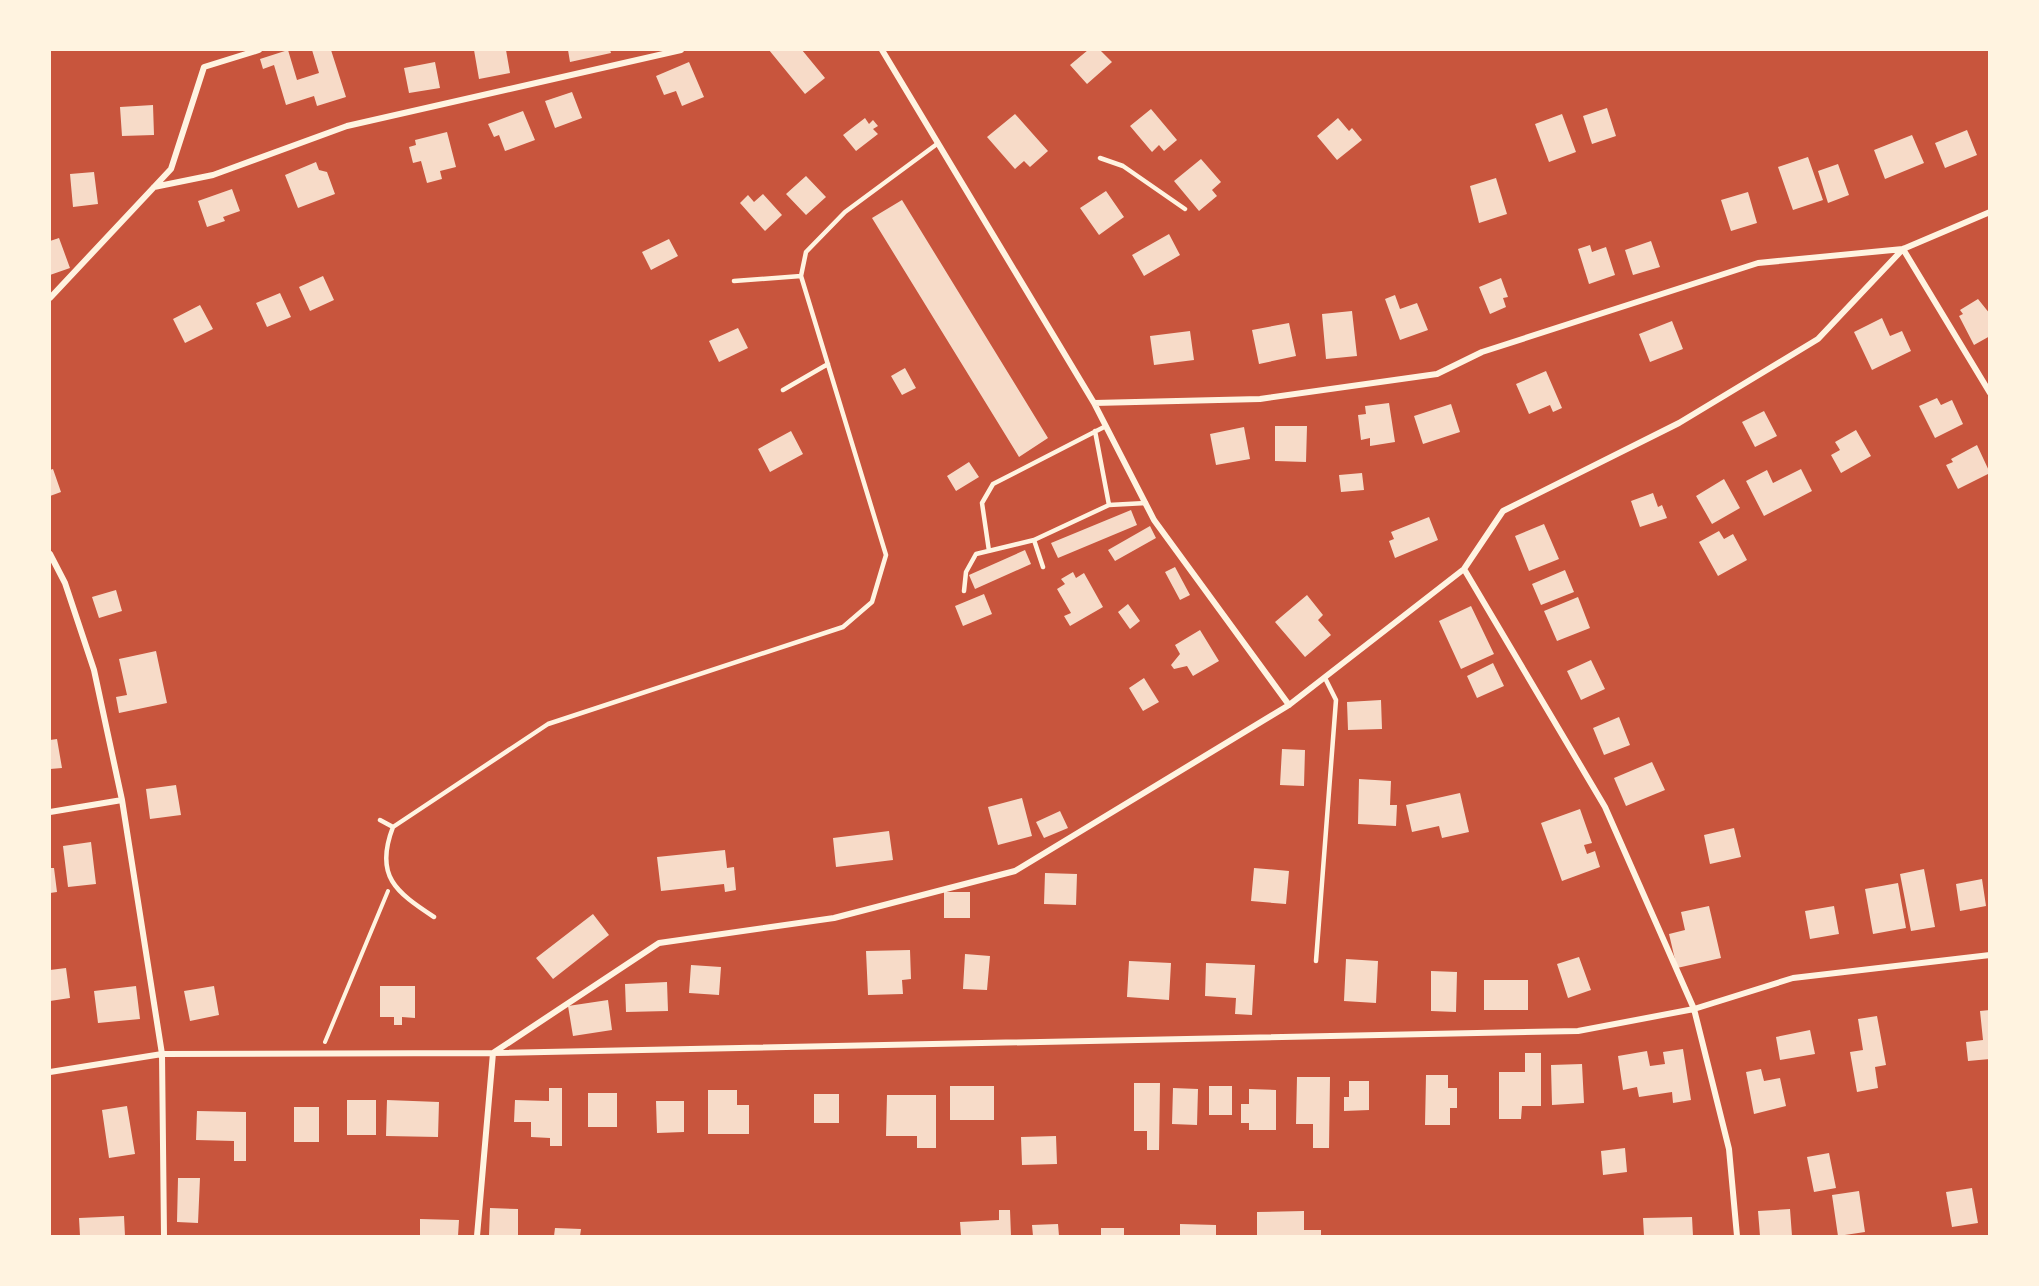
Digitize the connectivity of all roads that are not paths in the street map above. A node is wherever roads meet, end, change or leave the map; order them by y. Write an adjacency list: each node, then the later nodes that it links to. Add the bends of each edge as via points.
1 (259, 50): 6 (street, via 204,67 171,169)
2 (681, 50): 6 (street, via 347,126 213,175)
3 (882, 50): 4 (street)
4 (937, 144): 10 (lane, via 845,212 806,252); 16 (street)
5 (1100, 158): 7 (lane, via 1123,166)
6 (154, 187): 12 (street)
7 (1185, 209)
8 (1989, 212): 9 (street)
9 (1903, 249): 15 (street); 16 (street, via 1758,263 1482,352 1437,374 1260,399); 25 (street, via 1818,339 1680,423 1503,511)
10 (801, 276): 11 (lane); 13 (lane)
11 (734, 281)
12 (50, 298)
13 (828, 364): 14 (lane); 32 (lane, via 886,555 872,602 843,627 548,724)
14 (783, 390)
15 (1989, 393)
16 (1094, 404): 17 (street)
17 (1106, 426): 18 (lane); 19 (street)
18 (1095, 431): 20 (lane); 22 (lane, via 993,484 982,503)
19 (1146, 503): 20 (lane); 28 (street, via 1154,520)
20 (1109, 505): 21 (lane)
21 (1034, 540): 22 (lane); 24 (lane)
22 (989, 551): 26 (lane, via 976,554 966,572)
23 (50, 554): 29 (street, via 65,584 94,670)
24 (1043, 567)
25 (1464, 569): 27 (street); 36 (street, via 1605,807)
26 (964, 591)
27 (1325, 678): 28 (street); 35 (lane, via 1336,700)
28 (1289, 705): 37 (street, via 1015,871 834,918 659,943)
29 (122, 800): 30 (street); 38 (street)
30 (50, 812)
31 (381, 820): 32 (lane)
32 (393, 827): 33 (lane, via 386,846 386,870 396,890)
33 (434, 917)
34 (1989, 955): 36 (street, via 1793,978)
35 (1316, 961)
36 (1694, 1009): 37 (street, via 1578,1031); 42 (street, via 1728,1149)
37 (493, 1053): 38 (street); 41 (street)
38 (162, 1054): 39 (street); 40 (street)
39 (50, 1072)
40 (164, 1236)
41 (477, 1236)
42 (1737, 1236)

